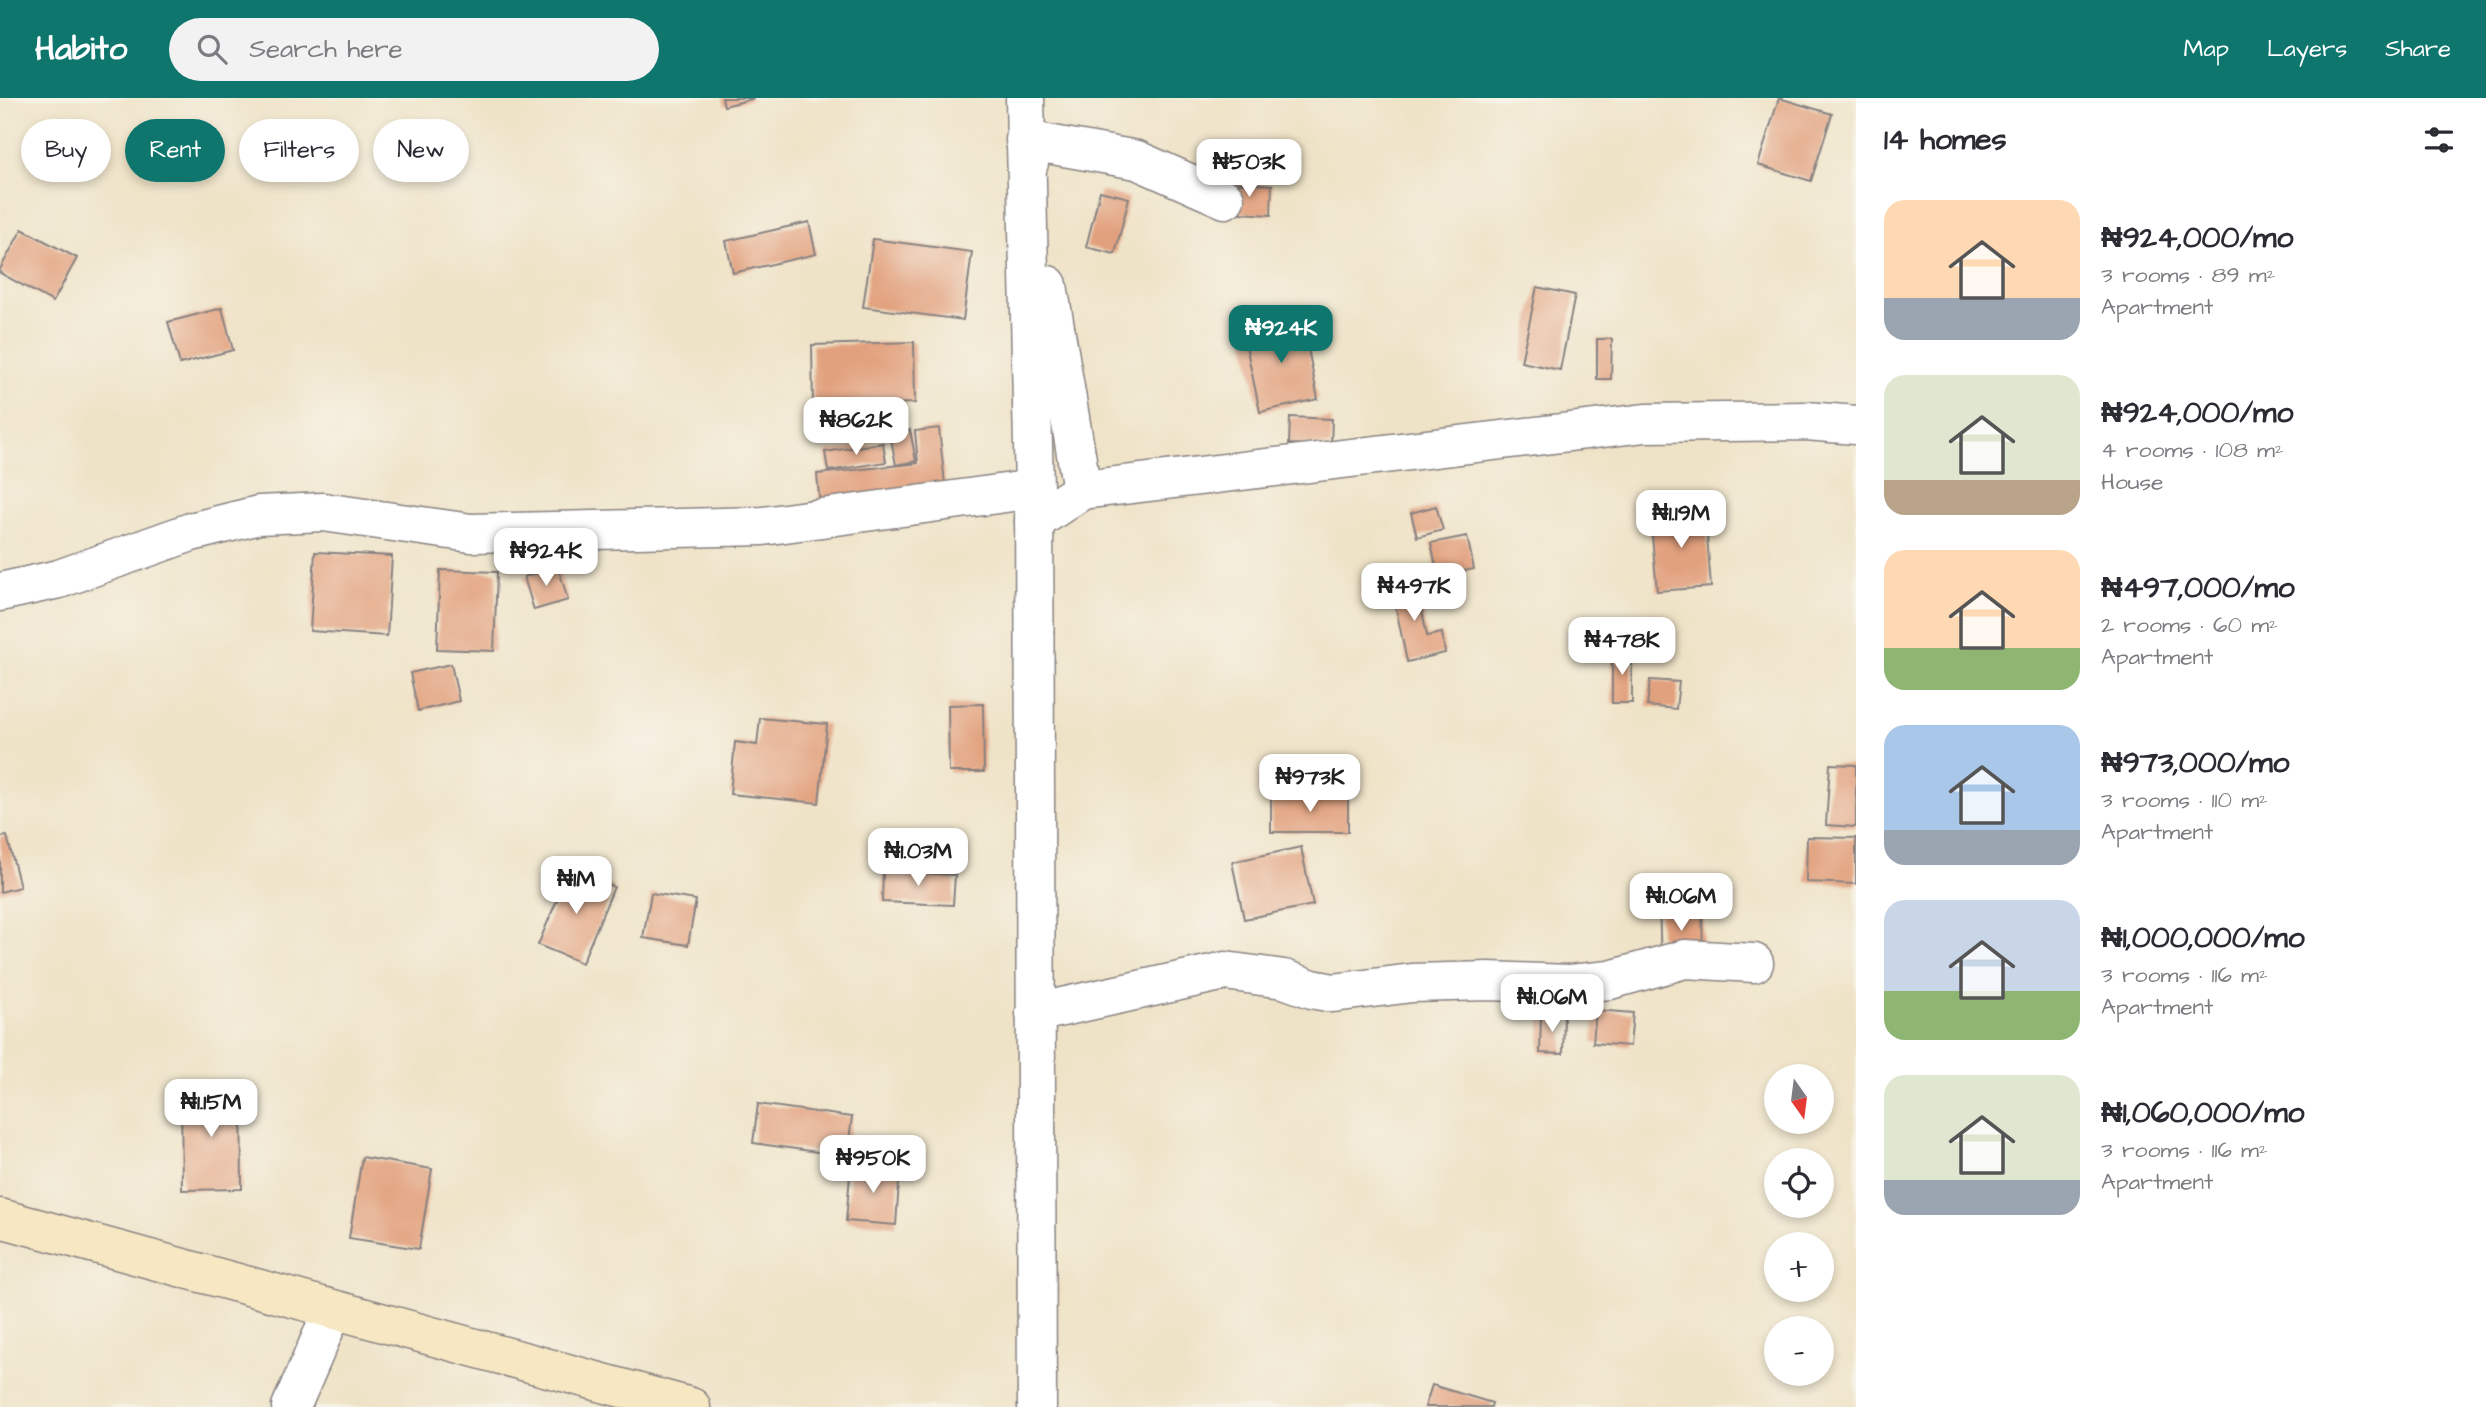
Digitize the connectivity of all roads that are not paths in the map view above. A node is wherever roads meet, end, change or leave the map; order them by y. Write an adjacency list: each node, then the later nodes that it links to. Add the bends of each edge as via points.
1 (1025, 98): 2 (street)
2 (1025, 140): 3 (street, via 1137,160); 5 (street); 6 (street)
3 (1225, 199)
4 (1856, 425): 5 (street, via 1807,421 1645,423)
5 (1082, 490): 6 (street)
6 (1034, 506): 7 (street, via 763,526 471,533 323,512 259,515 191,531 59,579); 9 (street)
7 (0, 592)
8 (1755, 963): 9 (street, via 1685,959 1610,981 1412,984 1333,993 1284,979 1224,971)
9 (1035, 1013): 14 (street)
10 (0, 1217): 11 (street)
11 (333, 1310): 12 (street); 13 (street)
12 (291, 1407)
13 (691, 1407)
14 (1037, 1407)

